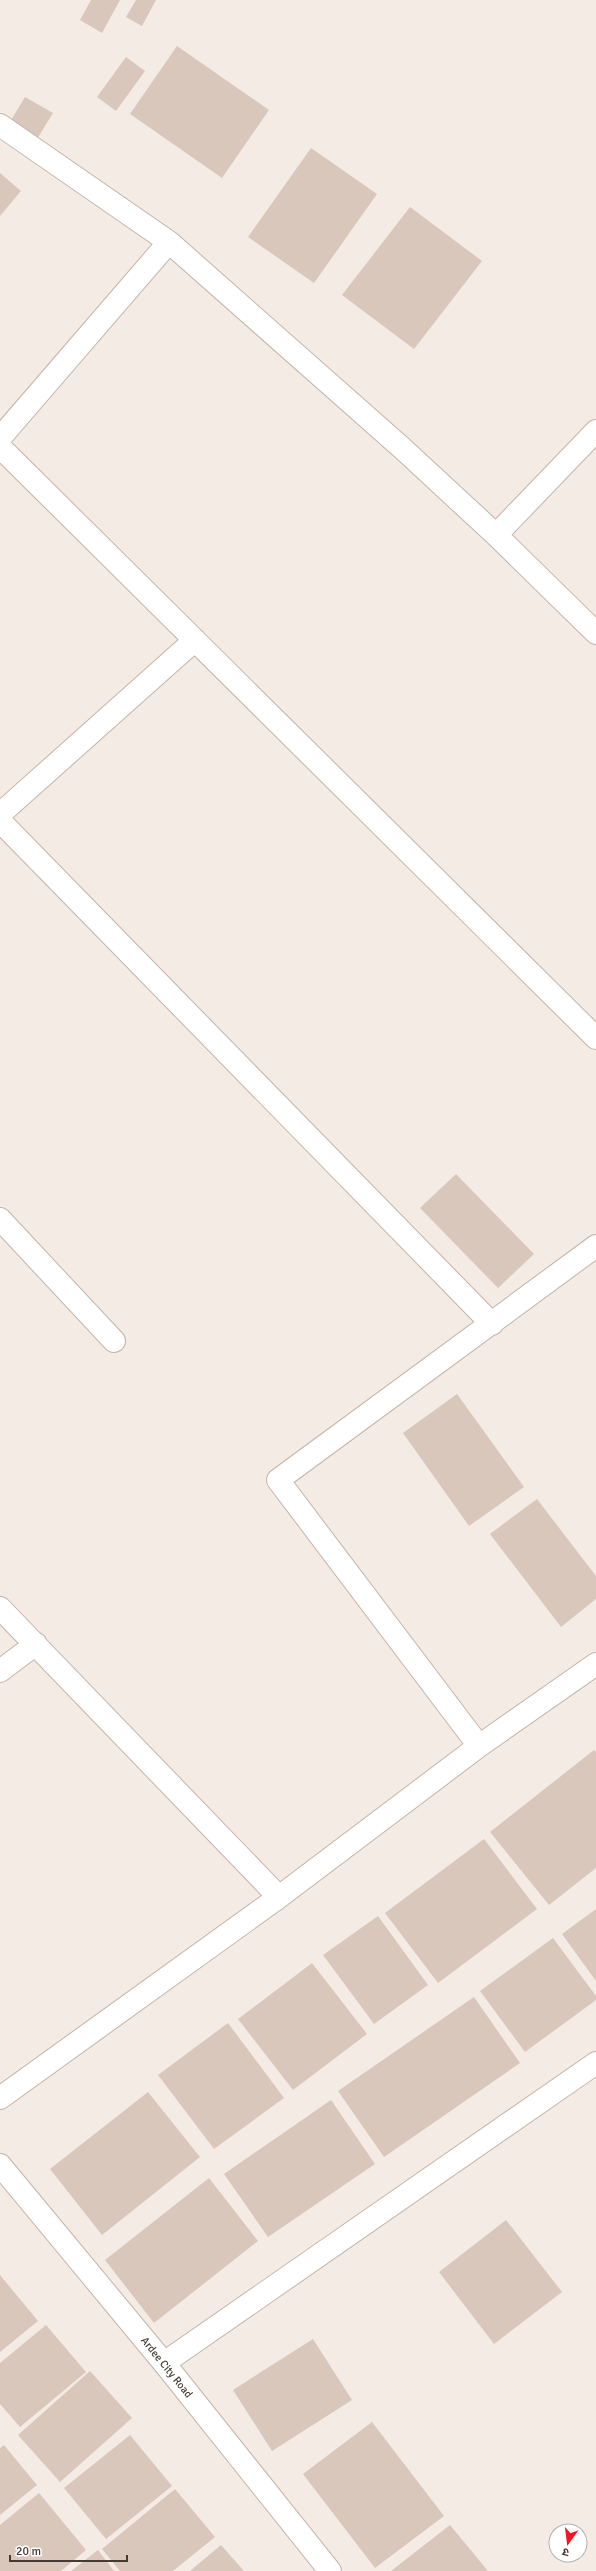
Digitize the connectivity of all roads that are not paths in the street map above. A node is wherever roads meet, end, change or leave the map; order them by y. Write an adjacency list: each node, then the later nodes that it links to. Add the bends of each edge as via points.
1 (0, 125): 2 (street)
2 (169, 242): 4 (street); 6 (street, via 402,448)
3 (596, 431): 6 (street)
4 (0, 438)
5 (0, 447): 8 (street)
6 (496, 535): 7 (street)
7 (596, 634)
8 (195, 640): 9 (street); 11 (street)
9 (0, 814)
10 (0, 821): 14 (street)
11 (596, 1038)
12 (0, 1219): 15 (street)
13 (596, 1246): 14 (street)
14 (492, 1324): 20 (street, via 278,1480)
15 (114, 1341)
16 (0, 1608): 17 (street)
17 (36, 1644): 19 (street); 21 (street)
18 (596, 1664): 20 (street)
19 (0, 1671)
20 (479, 1746): 21 (street)
21 (279, 1897): 23 (street)
22 (596, 2063): 25 (street)
23 (0, 2098)
24 (0, 2165): 25 (street, Ardee City Road)
25 (164, 2363): 26 (street, Ardee City Road)
26 (330, 2571)

